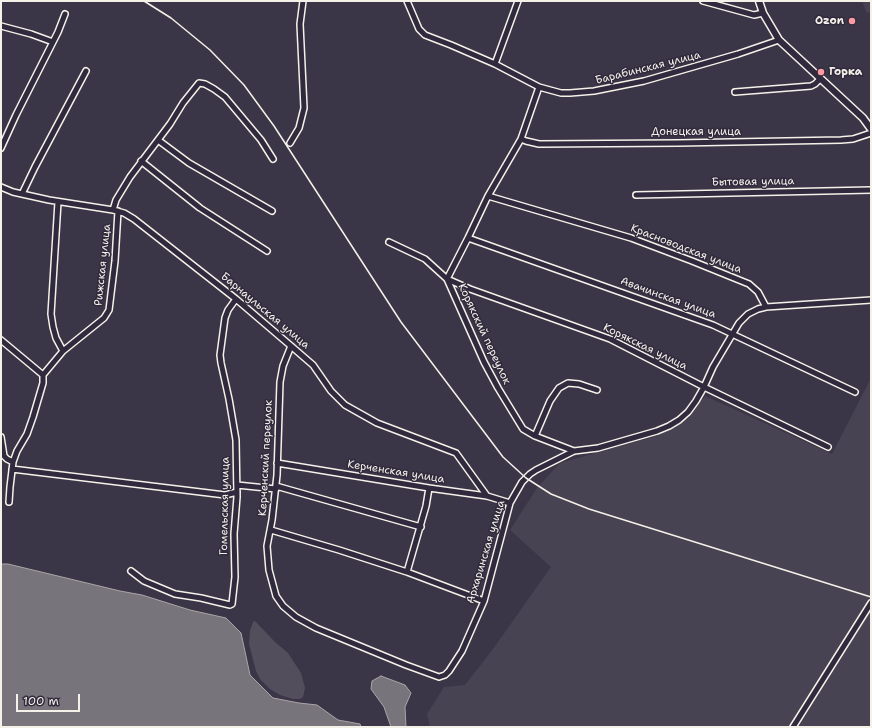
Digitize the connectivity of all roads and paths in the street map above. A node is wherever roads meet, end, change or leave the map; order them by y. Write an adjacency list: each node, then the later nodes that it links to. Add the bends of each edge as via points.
1 (303, 1): 20 (street, via 300,24 304,108 299,128)
2 (407, 1): 11 (street, Барабинская улица, via 419,29 425,35 452,44)
3 (518, 1): 11 (street)
4 (703, 1): 7 (street, via 754,15)
5 (759, 1): 7 (street)
6 (65, 14): 10 (street)
7 (763, 14): 9 (street)
8 (1, 26): 10 (street)
9 (779, 40): 13 (street); 14 (street, Барабинская улица, via 666,75 594,91 561,93)
10 (53, 42): 21 (street)
11 (495, 64): 14 (street, Барабинская улица)
12 (86, 71): 26 (street)
13 (820, 78): 15 (street, via 811,86 799,88); 16 (street, via 863,118)
14 (539, 87): 18 (street)
15 (735, 92)
16 (871, 129)
17 (871, 133): 18 (street, Донецкая улица, via 841,140 678,143 539,144)
18 (521, 139): 28 (street)
19 (158, 140): 22 (street, Рижская улица, via 199,83 214,89 224,97 261,140); 23 (street, Рижская улица); 31 (street, via 188,163)
20 (290, 143)
21 (1, 148)
22 (273, 159)
23 (141, 161): 30 (street, Рижская улица, via 120,193); 34 (street, via 200,208)
24 (1, 187): 26 (street, Барнаульская улица)
25 (871, 190): 27 (street, Бытовая улица)
26 (22, 194): 29 (street, Барнаульская улица)
27 (636, 195)
28 (488, 196): 32 (street); 38 (street, Красноводская улица, via 630,238 692,261 749,284 758,292)
29 (58, 202): 30 (street, Барнаульская улица); 42 (street, via 51,314 56,338)
30 (116, 211): 36 (street, Барнаульская улица, via 134,219); 42 (street, Рижская улица, via 108,314)
31 (272, 212)
32 (468, 238): 35 (street); 39 (street, Авачинская улица)
33 (389, 242): 35 (street, Корякский переулок, via 425,259)
34 (267, 251)
35 (447, 279): 44 (street, Корякская улица, via 610,339); 47 (street, Корякский переулок, via 498,388 523,429)
36 (236, 299): 41 (street, Барнаульская улица); 54 (street, Гомельская улица, via 225,318 220,355 236,440)
37 (871, 300): 38 (street)
38 (766, 307): 39 (street, Архаринская улица, via 748,314)
39 (733, 333): 44 (street, Архаринская улица); 46 (street, Авачинская улица)
40 (1, 340): 43 (street)
41 (291, 346): 52 (street, Керченский переулок, via 280,382); 58 (street, Барнаульская улица, via 312,365 337,398 349,408 377,423 456,453)
42 (63, 351): 43 (street, Рижская улица)
43 (43, 375): 51 (street, Рижская улица, via 33,417)
44 (704, 387): 49 (street, Корякская улица); 50 (street, Архаринская улица, via 688,412 670,426 598,448)
45 (598, 390): 47 (street, via 568,383 559,388 550,401)
46 (855, 392)
47 (535, 436): 50 (street, Корякский переулок)
48 (1, 437): 51 (street, via 4,456)
49 (828, 448)
50 (574, 451): 60 (street, Архаринская улица, via 530,474 519,486)
51 (13, 462): 53 (street, Рижская улица)
52 (277, 463): 55 (street, Керченский переулок); 56 (street, Керченская улица)
53 (12, 469): 57 (street, via 225,495); 59 (street, Рижская улица)
54 (237, 485): 55 (street); 57 (street, Гомельская улица)
55 (276, 487): 61 (street); 62 (street, Керченский переулок)
56 (429, 488): 58 (street, Керченская улица); 61 (street)
57 (237, 492): 63 (street, Гомельская улица, via 234,529 235,577 230,606 175,594 144,581)
58 (487, 496): 60 (street, Керченская улица)
59 (9, 502)
60 (510, 503): 65 (street, Архаринская улица)
61 (420, 527): 64 (street)
62 (270, 530): 64 (street); 67 (street, Керченский переулок, via 267,546 273,589 283,606 296,617 316,628 437,677)
63 (131, 571)
64 (407, 572): 65 (street)
65 (484, 600): 67 (street, Архаринская улица, via 462,651)
66 (871, 603): 68 (street)
67 (444, 675)
68 (793, 727)

